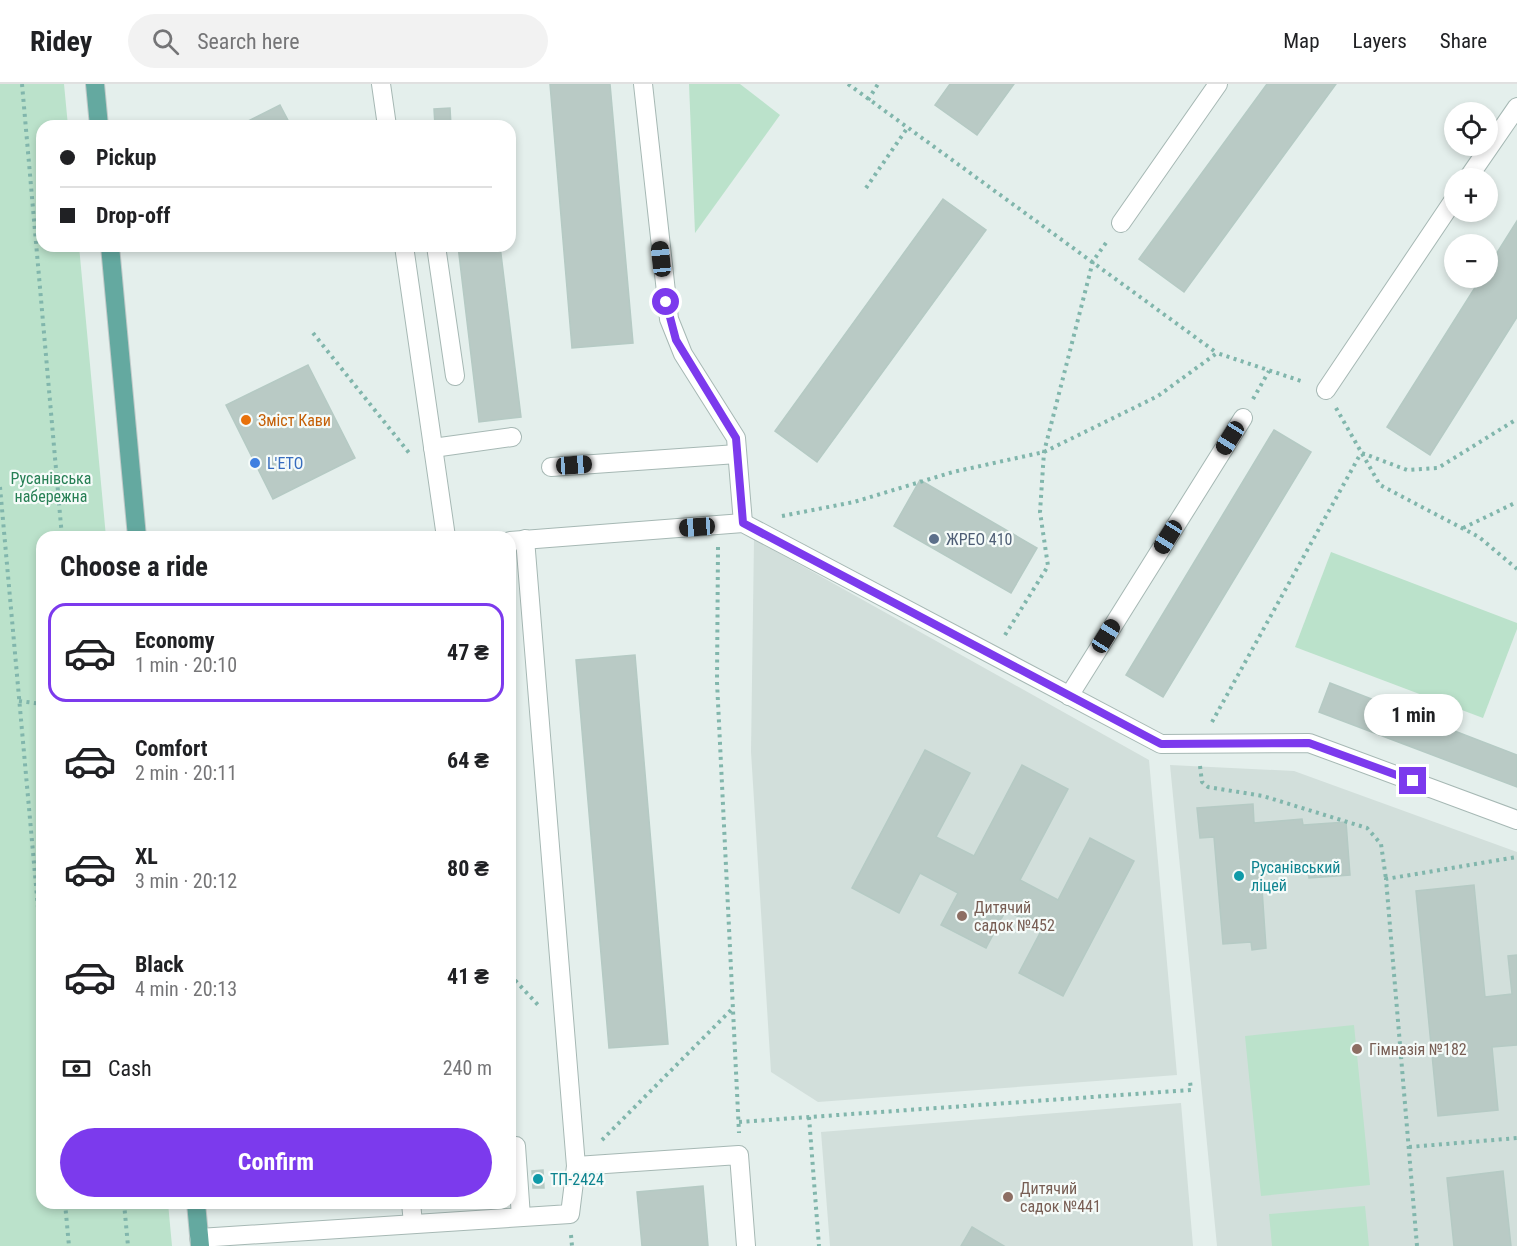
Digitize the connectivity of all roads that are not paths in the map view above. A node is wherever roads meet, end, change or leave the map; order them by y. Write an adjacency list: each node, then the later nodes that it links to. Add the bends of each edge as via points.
1 (95, 84): 6 (main road)
2 (381, 84): 7 (lane)
3 (643, 84): 19 (lane, via 669,319 683,354 736,438)
4 (1218, 84): 10 (lane)
5 (1517, 107): 8 (lane)
6 (98, 120)
7 (386, 120)
8 (1475, 168)
9 (1444, 214): 15 (lane)
10 (1121, 222)
11 (111, 252): 22 (main road)
12 (405, 252): 18 (lane)
13 (437, 252): 14 (lane)
14 (455, 376)
15 (1326, 390)
16 (1243, 418): 25 (lane)
17 (512, 437): 18 (lane)
18 (433, 448): 23 (lane)
19 (737, 454): 20 (lane); 21 (lane)
20 (550, 467)
21 (743, 523): 24 (lane); 25 (lane)
22 (136, 531)
23 (445, 531)
24 (517, 540): 28 (lane)
25 (1069, 696): 26 (lane, via 1161,744 1309,743)
26 (1517, 820)
27 (516, 1146): 31 (lane)
28 (576, 1166): 31 (lane, via 570,1214); 34 (lane, via 739,1155)
29 (197, 1209): 33 (main road)
30 (412, 1209): 32 (lane)
31 (520, 1217): 32 (lane)
32 (413, 1223): 33 (lane)
33 (200, 1242)
34 (746, 1246)

